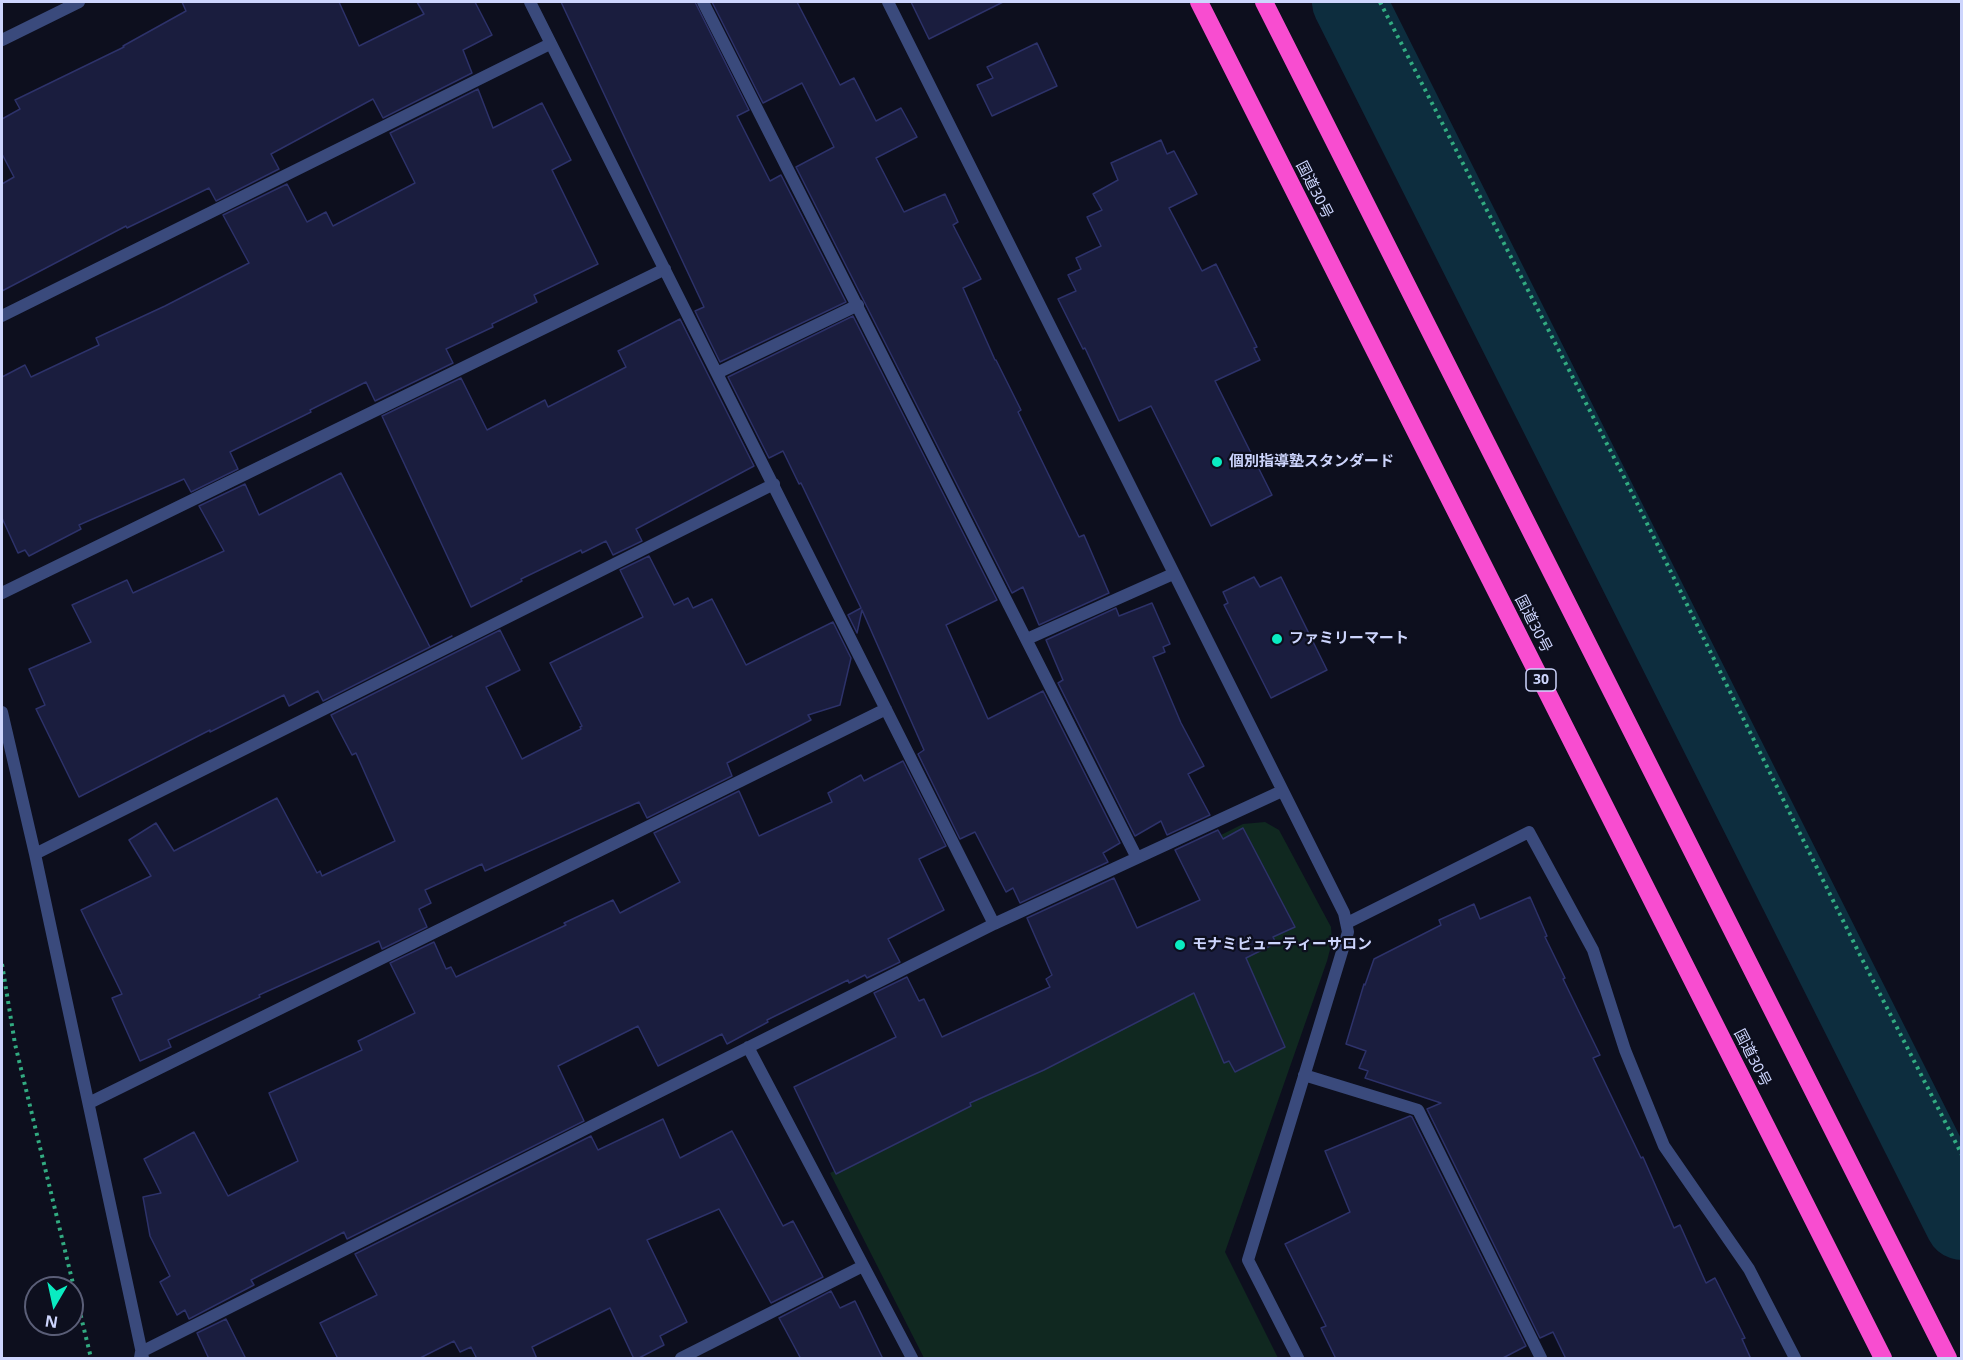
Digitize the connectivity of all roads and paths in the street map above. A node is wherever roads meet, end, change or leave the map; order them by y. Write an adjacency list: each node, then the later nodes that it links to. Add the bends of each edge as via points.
1 (79, 2): 8 (street)
2 (530, 2): 9 (street)
3 (704, 2): 11 (street)
4 (888, 2): 15 (street)
5 (1199, 2): 38 (highway, 国道30号 / 30)
6 (1264, 2): 39 (highway)
7 (1380, 2): 29 (path, via 1626,482)
8 (2, 40)
9 (550, 44): 10 (street); 12 (street)
10 (665, 269): 13 (street); 16 (street)
11 (858, 306): 13 (street); 17 (street)
12 (2, 316)
13 (717, 373): 14 (street)
14 (774, 484): 18 (street); 21 (street)
15 (1173, 574): 17 (street); 20 (street)
16 (2, 592)
17 (1027, 639): 22 (street)
18 (886, 709): 24 (street); 28 (street)
19 (2, 712): 21 (street)
20 (1282, 791): 22 (street); 23 (street)
21 (36, 854): 28 (street)
22 (1137, 858): 24 (street)
23 (1347, 923): 27 (street, via 1348,932); 37 (street, via 1529,832 1593,950 1625,1050 1664,1146 1749,1269)
24 (994, 924): 26 (street)
25 (2, 964): 32 (path, via 15,1044)
26 (748, 1047): 30 (street); 31 (street)
27 (1304, 1075): 35 (street, via 1248,1260); 36 (street, via 1418,1110)
28 (89, 1103): 31 (street)
29 (1962, 1155)
30 (863, 1266): 33 (street); 34 (street)
31 (141, 1356)
32 (91, 1359)
33 (681, 1359)
34 (912, 1359)
35 (1298, 1359)
36 (1542, 1359)
37 (1795, 1359)
38 (1884, 1359)
39 (1948, 1359)

